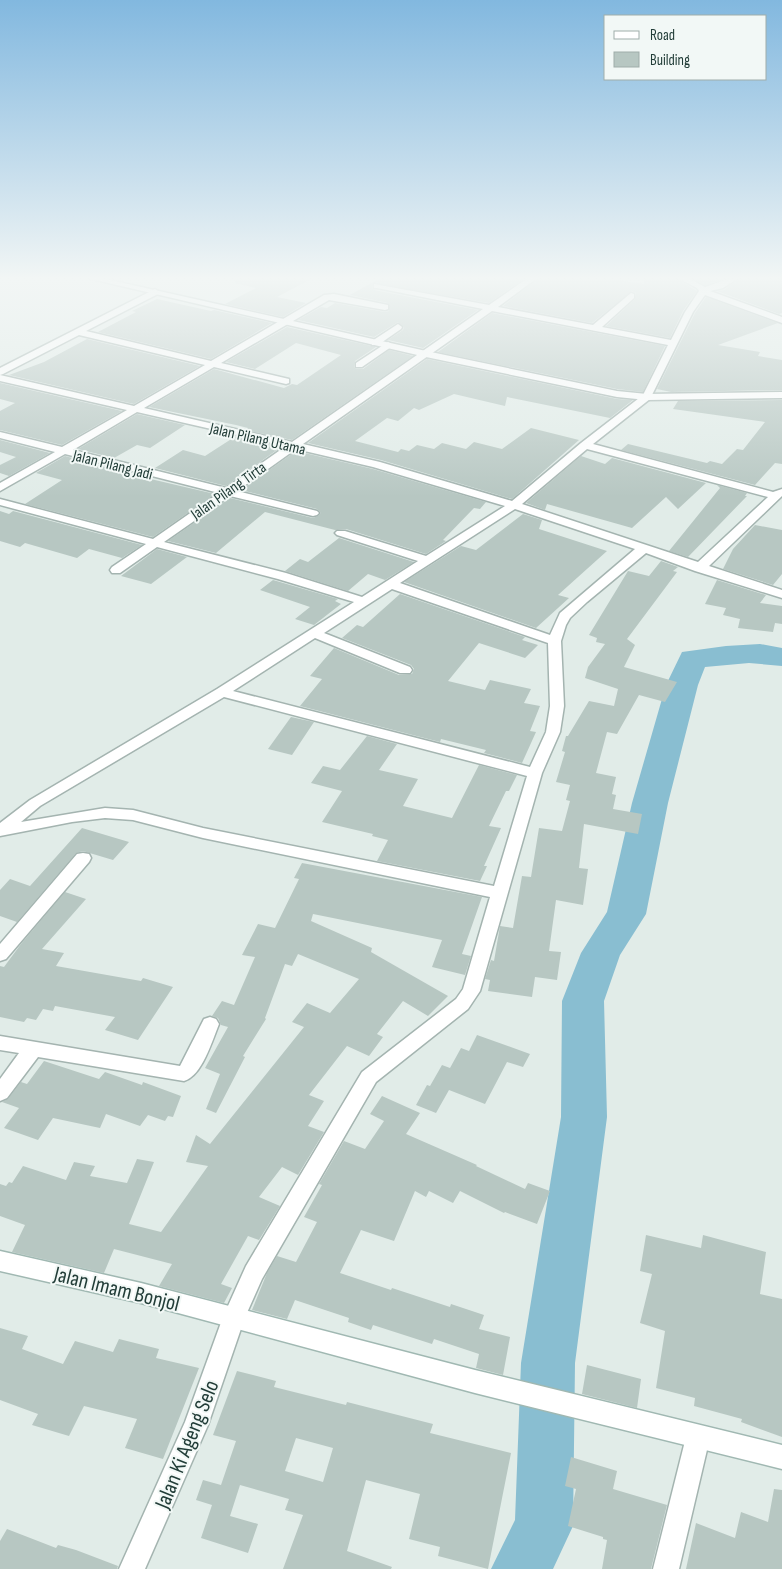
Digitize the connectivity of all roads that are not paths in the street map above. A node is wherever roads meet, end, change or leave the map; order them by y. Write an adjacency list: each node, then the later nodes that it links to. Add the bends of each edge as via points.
1 (41, 351): 11 (street)
2 (159, 351): 9 (street)
3 (235, 351): 9 (street)
4 (380, 351): 10 (street)
5 (413, 351): 8 (street)
6 (430, 351): 8 (street, Jalan Pilang Tirta)
7 (669, 351): 15 (street)
8 (426, 354): 15 (street); 19 (street, Jalan Pilang Tirta)
9 (213, 364): 13 (street); 16 (street)
10 (359, 365)
11 (0, 372)
12 (0, 378): 16 (street, Jalan Pilang Utama)
13 (286, 381)
14 (782, 395): 15 (street)
15 (643, 397): 18 (street)
16 (136, 409): 19 (street, Jalan Pilang Utama); 20 (street)
17 (0, 435): 20 (street, Jalan Pilang Jadi)
18 (585, 445): 23 (street); 25 (street)
19 (291, 446): 22 (street, Jalan Pilang Tirta); 25 (street, Jalan Pilang Utama, via 376,464)
20 (63, 451): 21 (street); 22 (street, Jalan Pilang Jadi)
21 (0, 488)
22 (227, 491): 26 (street, Jalan Pilang Jadi); 28 (street, Jalan Pilang Tirta)
23 (778, 493): 31 (street)
24 (0, 502): 28 (street)
25 (514, 505): 29 (street, Jalan Pilang Utama); 30 (street)
26 (313, 513)
27 (341, 533): 30 (street)
28 (154, 542): 32 (street, Jalan Pilang Tirta); 35 (street)
29 (643, 549): 31 (street, Jalan Pilang Utama); 37 (street, via 565,616)
30 (428, 560): 33 (street)
31 (699, 568): 34 (street, Jalan Pilang Utama)
32 (116, 570)
33 (391, 584): 35 (street); 37 (street)
34 (782, 594)
35 (364, 601): 36 (street)
36 (314, 633): 38 (street); 39 (street)
37 (554, 640): 40 (street, Jalan Ki Ageng Selo, via 556,718)
38 (404, 670)
39 (222, 692): 40 (street); 41 (street, via 35,803)
40 (535, 773): 43 (street, Jalan Ki Ageng Selo)
41 (0, 831): 43 (street, via 72,816 106,812 133,815 203,833)
42 (84, 858): 44 (street)
43 (500, 893): 50 (street, Jalan Ki Ageng Selo, via 471,991 462,1004 369,1078 254,1273)
44 (0, 955)
45 (210, 1024): 47 (street, via 190,1068 184,1074)
46 (0, 1044): 47 (street)
47 (33, 1049): 48 (street)
48 (0, 1093)
49 (0, 1261): 50 (street, Jalan Imam Bonjol)
50 (234, 1317): 51 (street, Jalan Imam Bonjol); 53 (street, Jalan Ki Ageng Selo, via 196,1425)
51 (698, 1437): 52 (street, Jalan Imam Bonjol); 54 (street)
52 (782, 1457)
53 (132, 1569)
54 (666, 1569)

